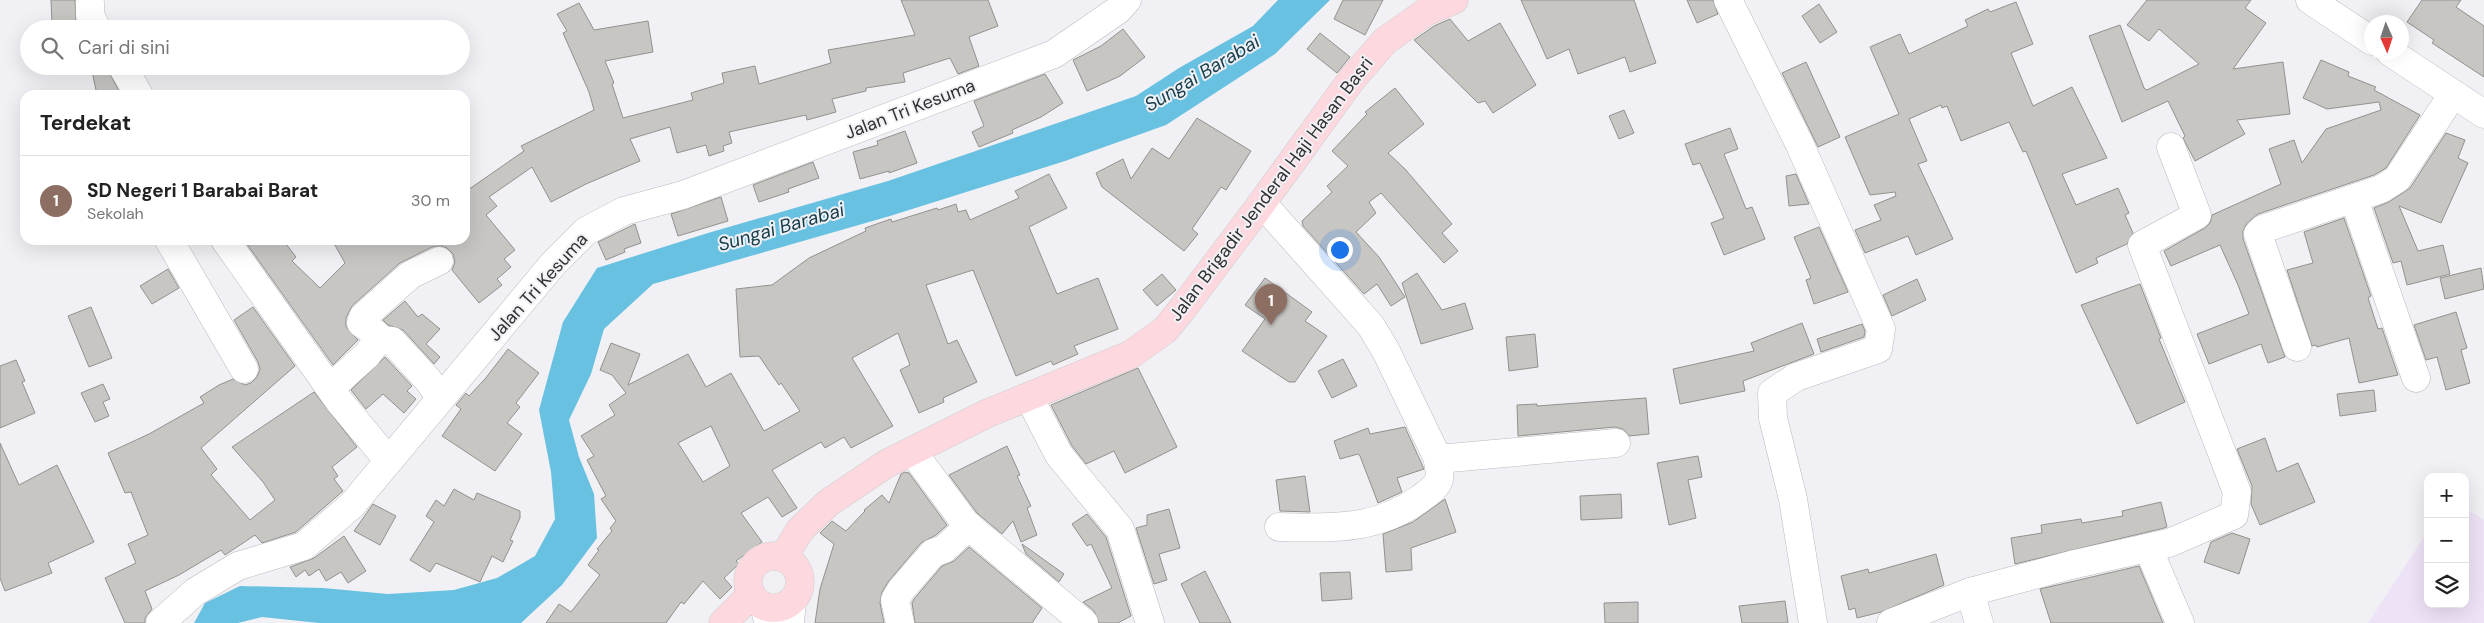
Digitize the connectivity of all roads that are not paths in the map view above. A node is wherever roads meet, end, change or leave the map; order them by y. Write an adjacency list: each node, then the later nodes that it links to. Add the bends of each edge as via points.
1 (1127, 0): 24 (street, Jalan Tri Kesuma, via 1118,10 1054,54 683,195 624,211 586,231 553,264)
2 (1454, 0): 15 (main road, Jalan Brigadir Jenderal Haji Hasan Basri, via 1426,12 1386,41 1352,80)
3 (1728, 0): 42 (street, via 1800,144 1881,328 1878,349 1796,377 1772,393 1773,418 1793,499)
4 (2310, 0): 7 (street)
5 (90, 3): 6 (street)
6 (92, 20)
7 (2364, 36)
8 (2402, 60): 11 (street)
9 (127, 75): 10 (street)
10 (136, 90)
11 (2453, 94): 12 (street); 14 (street, via 2397,180)
12 (2484, 114)
13 (2171, 147): 32 (street, via 2197,215 2142,245 2238,492 2234,515 2170,543)
14 (2354, 199): 20 (street, via 2263,229 2258,234); 22 (street)
15 (1262, 203): 25 (main road, Jalan Brigadir Jenderal Haji Hasan Basri, via 1165,330 1130,355); 29 (street, via 1371,326)
16 (172, 245): 21 (street)
17 (228, 245): 23 (street)
18 (439, 261): 19 (street, via 410,275 363,317 361,323 376,334)
19 (378, 340): 23 (street); 24 (street, via 392,341)
20 (2297, 347)
21 (244, 369)
22 (2416, 378)
23 (330, 388): 28 (street)
24 (440, 397): 28 (street, Jalan Tri Kesuma)
25 (1029, 397): 27 (main road, Jalan Brigadir Jenderal Haji Hasan Basri, via 986,414); 41 (street, via 1059,456 1120,528)
26 (1616, 443): 29 (street)
27 (912, 451): 30 (street); 33 (main road, Jalan Brigadir Jenderal Haji Hasan Basri, via 886,464 828,503 800,530)
28 (388, 460): 37 (street, Jalan Tri Kesuma, via 352,505 304,546 238,566 195,592)
29 (1438, 460): 31 (street, via 1439,478 1432,490 1404,511 1385,519 1340,528)
30 (968, 526): 39 (street, via 944,549 933,553 901,590 895,600); 40 (street)
31 (1279, 527)
32 (2148, 548): 34 (street, via 2071,564); 45 (street)
33 (782, 558): 35 (main road, via 765,558 757,562 748,577); 36 (main road, via 790,562 799,578)
34 (1970, 592): 43 (street); 44 (street)
35 (762, 608): 36 (main road, via 782,606); 38 (main road)
36 (791, 611)
37 (160, 623)
38 (722, 623)
39 (900, 623)
40 (1084, 623)
41 (1150, 623)
42 (1814, 623)
43 (1891, 623)
44 (1979, 623)
45 (2180, 623)

